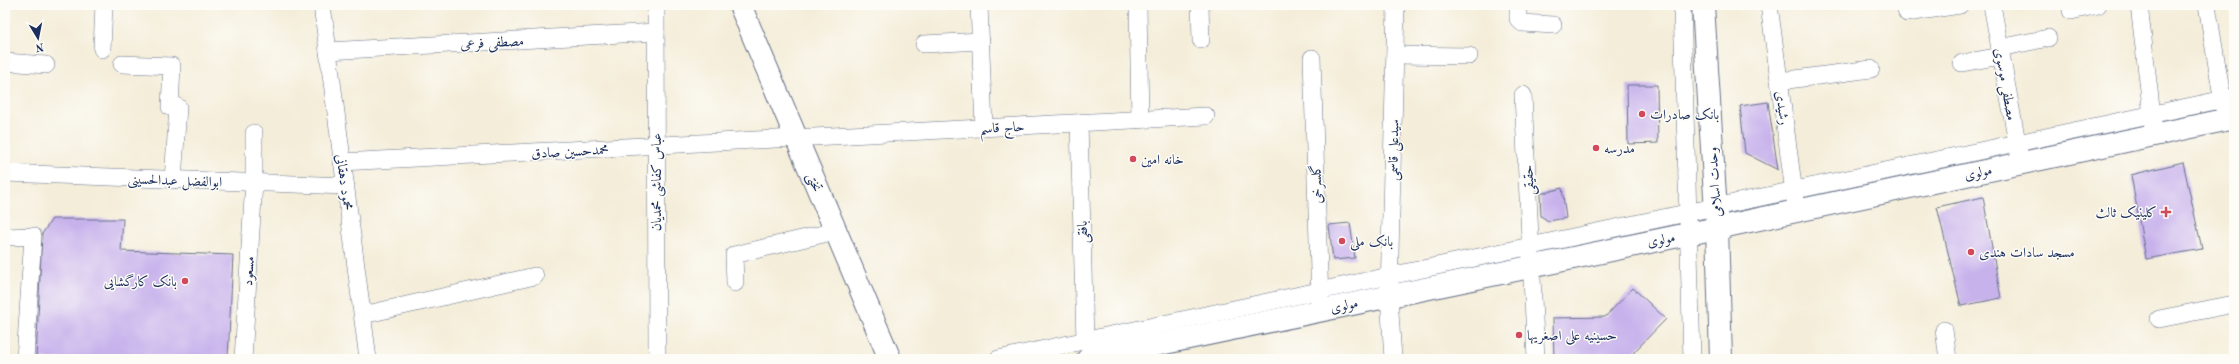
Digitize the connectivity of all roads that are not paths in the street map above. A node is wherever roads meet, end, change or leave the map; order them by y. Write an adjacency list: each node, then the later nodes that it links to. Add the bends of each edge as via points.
1 (322, 5): 27 (street, محمود دهقانی)
2 (656, 5): 21 (street, عباس کفاشی محمدیان)
3 (740, 5): 46 (main road, تختی)
4 (979, 5): 24 (street)
5 (1138, 5): 41 (street)
6 (1200, 5): 23 (street)
7 (1396, 5): 29 (street, سیدعلی قاسمی)
8 (1518, 5): 20 (street, via 1518,19 1522,23)
9 (1682, 5): 56 (street)
10 (1703, 5): 55 (main road, وحدت اسلامی)
11 (1769, 5): 37 (street, رشیدی)
12 (1905, 5): 13 (street, via 1907,13)
13 (1960, 5)
14 (1992, 5): 28 (street, مصطفی موسوی)
15 (2098, 5): 19 (street)
16 (2139, 5): 43 (street)
17 (2207, 5): 39 (street)
18 (104, 7): 26 (street)
19 (2071, 11)
20 (1553, 25)
21 (656, 32): 27 (street, مصطفی فرعی); 47 (street, عباس کفاشی محمدیان)
22 (2048, 38): 28 (street)
23 (1201, 40)
24 (981, 41): 25 (street); 44 (street)
25 (924, 44)
26 (102, 49)
27 (328, 51): 49 (street, محمود دهقانی)
28 (2001, 52): 33 (street); 48 (street, مصطفی موسوی)
29 (1395, 56): 30 (street); 62 (street, سیدعلی قاسمی)
30 (1469, 56)
31 (1312, 58): 63 (street, گلسرخی)
32 (5, 62): 35 (street)
33 (1962, 63)
34 (122, 64): 51 (street, via 172,66 170,107 178,107)
35 (46, 65)
36 (1871, 70): 37 (street)
37 (1780, 81): 54 (street, رشیدی)
38 (1523, 95): 59 (street, حقیقی)
39 (2229, 108): 43 (main road, مولوی)
40 (1206, 116): 41 (street, حاج قاسم)
41 (1140, 120): 42 (street, حاج قاسم)
42 (1079, 123): 44 (street, حاج قاسم); 68 (street, بافقی)
43 (2153, 124): 48 (main road, مولوی)
44 (984, 128): 46 (street, حاج قاسم)
45 (254, 133): 52 (street, مسعود)
46 (797, 139): 47 (street, محمدحسین صادق); 57 (main road, تختی)
47 (656, 146): 49 (street, محمدحسین صادق); 72 (street, عباس کفاشی محمدیان)
48 (2019, 153): 54 (main road, مولوی)
49 (342, 162): 53 (street, محمود دهقانی)
50 (5, 173): 51 (street, ابوالفضل عبدالحسینی)
51 (173, 180): 52 (street, ابوالفضل عبدالحسینی)
52 (254, 182): 53 (street, ابوالفضل عبدالحسینی); 70 (street, مسعود)
53 (346, 186): 65 (street, محمود دهقانی)
54 (1795, 200): 55 (main road, مولوی)
55 (1716, 218): 56 (main road, مولوی); 78 (main road, وحدت اسلامی)
56 (1688, 224): 59 (main road, مولوی); 77 (street)
57 (836, 231): 61 (street, via 734,255); 73 (main road, تختی)
58 (5, 237): 69 (street, via 33,236)
59 (1532, 255): 62 (main road, مولوی); 76 (street, حقیقی)
60 (535, 276): 65 (street)
61 (735, 283)
62 (1390, 286): 63 (main road, مولوی); 75 (street, سیدعلی قاسمی)
63 (1320, 301): 68 (main road, مولوی)
64 (2234, 304): 66 (street)
65 (362, 315): 71 (street, محمود دهقانی)
66 (2159, 319)
67 (1944, 330): 79 (street)
68 (1086, 350): 74 (street)
69 (25, 359)
70 (243, 359)
71 (368, 359)
72 (656, 359)
73 (890, 359)
74 (998, 359)
75 (1393, 359)
76 (1536, 359)
77 (1692, 359)
78 (1721, 359)
79 (1948, 359)

